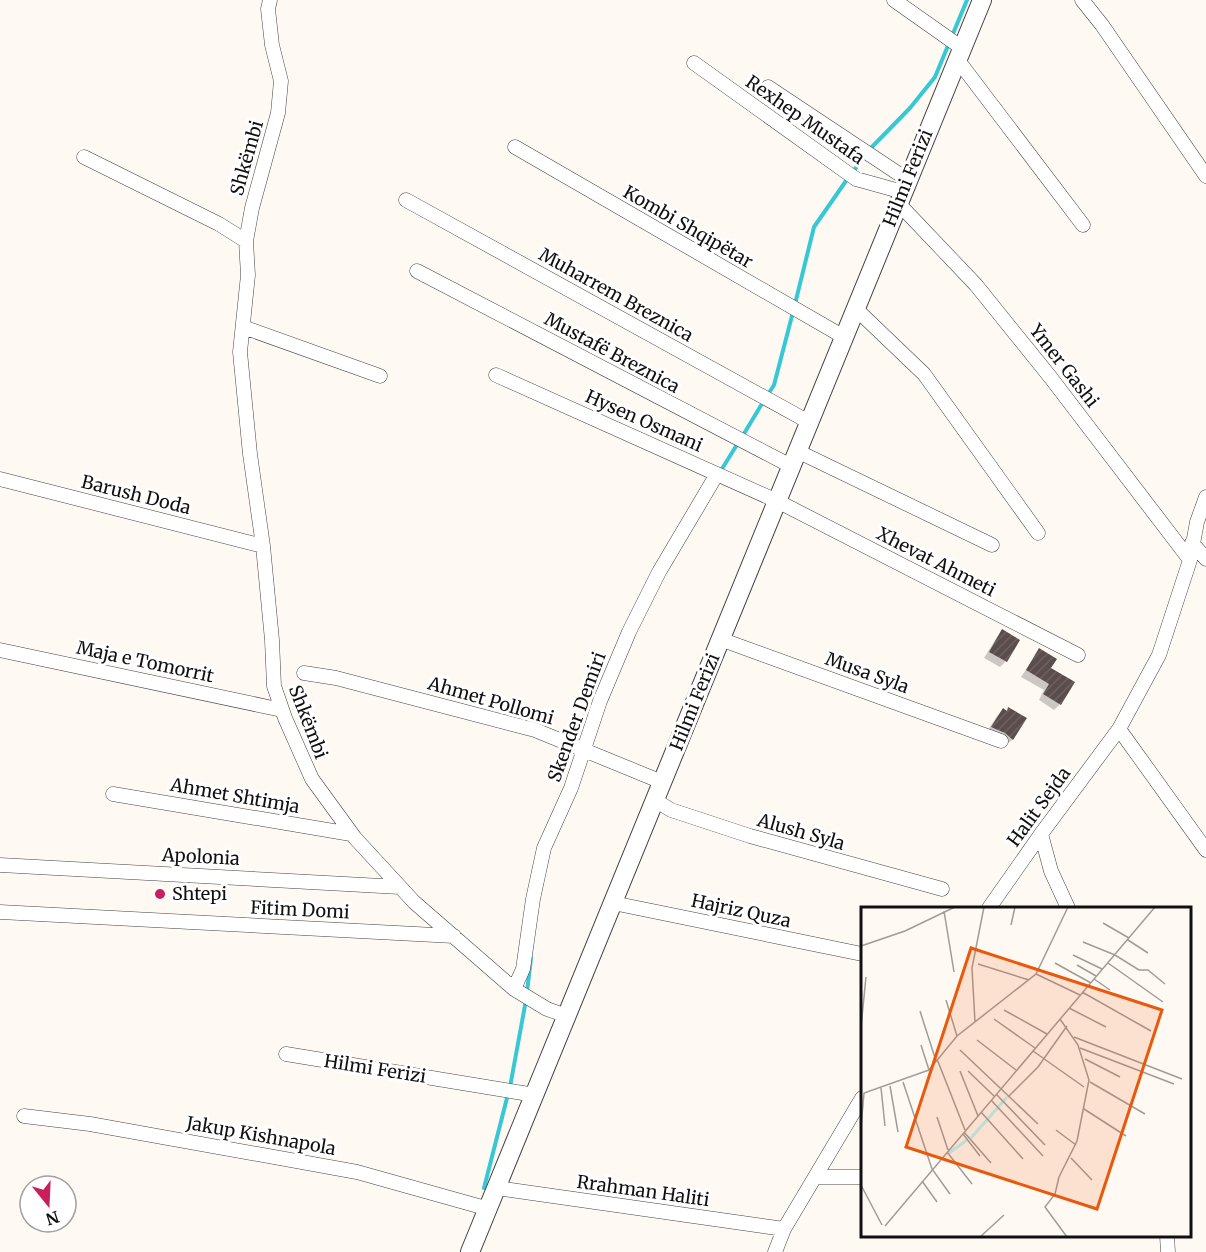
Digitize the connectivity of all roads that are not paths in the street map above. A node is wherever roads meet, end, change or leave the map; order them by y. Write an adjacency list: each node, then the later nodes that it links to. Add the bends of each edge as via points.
1 (270, 0): 14 (street, Shkëmbi, via 272,45 281,81 278,113)
2 (894, 0): 5 (street, via 943,34)
3 (982, 0): 5 (street, Hilmi Ferizi)
4 (1082, 0): 10 (street)
5 (959, 51): 11 (street, Hilmi Ferizi); 13 (street)
6 (694, 63): 11 (street, Rexhep Mustafa, via 856,179)
7 (768, 87): 11 (street, Ymer Gashi, via 874,158)
8 (515, 147): 18 (street, Kombi Shqipëtar)
9 (84, 157): 14 (street)
10 (1206, 176)
11 (903, 192): 16 (street, Hilmi Ferizi); 31 (street, Ymer Gashi)
12 (406, 200): 21 (street, Muharrem Breznica)
13 (1083, 225)
14 (246, 241): 17 (street, Shkëmbi, via 248,275)
15 (417, 271): 22 (street, Mustafë Breznica, via 748,444)
16 (855, 309): 18 (street, Hilmi Ferizi); 27 (street, via 924,374)
17 (243, 327): 20 (street); 30 (street, Shkëmbi, via 241,362)
18 (844, 337): 21 (street, Hilmi Ferizi)
19 (495, 375): 23 (street, Hysen Osmani)
20 (380, 376)
21 (809, 422): 22 (street, Hilmi Ferizi)
22 (794, 458): 26 (street, Hilmi Ferizi); 29 (street, Mustafë Breznica)
23 (721, 476): 26 (street, Hysen Osmani); 40 (street, Skender Demiri, via 659,572 629,632 600,701)
24 (0, 479): 30 (street, Barush Doda)
25 (1206, 497): 28 (street, Halit Sejda)
26 (777, 501): 33 (street, Hilmi Ferizi); 35 (street, Xhevat Ahmeti)
27 (1038, 533)
28 (1192, 543): 31 (street, Halit Sejda); 32 (street)
29 (992, 545)
30 (263, 546): 37 (street, Shkëmbi, via 274,686)
31 (1190, 560): 38 (street, Halit Sejda, via 1159,655)
32 (1206, 560)
33 (720, 639): 39 (street, Musa Syla); 41 (street, Hilmi Ferizi)
34 (0, 650): 37 (street, Maja e Tomorrit)
35 (1078, 655)
36 (304, 673): 40 (street, Ahmet Pollomi, via 477,714 535,730)
37 (282, 710): 44 (street, Shkëmbi, via 312,780)
38 (1119, 729): 45 (street, Halit Sejda); 46 (street)
39 (1001, 741)
40 (589, 751): 41 (street, Ahmet Pollomi); 56 (street, Skender Demiri, via 544,848)
41 (662, 782): 43 (street, Hilmi Ferizi)
42 (113, 794): 44 (street, Ahmet Shtimja)
43 (655, 800): 49 (street, Alush Syla, via 671,810 750,836); 50 (street, Hilmi Ferizi)
44 (351, 834): 48 (street, Shkëmbi)
45 (1041, 834): 51 (street, Halit Sejda); 52 (street, via 1051,871)
46 (1206, 850)
47 (0, 865): 48 (street, Apolonia)
48 (400, 887): 54 (street, Shkëmbi)
49 (942, 889)
50 (613, 903): 55 (street, Hajriz Quza); 57 (street, Hilmi Ferizi)
51 (990, 907)
52 (1067, 907)
53 (0, 912): 54 (street, Fitim Domi)
54 (454, 936): 56 (street, Shkëmbi)
55 (861, 954)
56 (517, 991): 57 (street, Shkëmbi)
57 (567, 1016): 59 (street, Hilmi Ferizi)
58 (286, 1054): 59 (street, Hilmi Ferizi)
59 (535, 1095): 64 (street, Hilmi Ferizi)
60 (861, 1100): 62 (street)
61 (24, 1116): 65 (street, Jakup Kishnapola, via 90,1124 357,1172)
62 (815, 1177): 63 (street); 66 (street)
63 (861, 1177)
64 (497, 1188): 65 (street, Hilmi Ferizi); 66 (street, Rrahman Haliti)
65 (489, 1209): 68 (street, Hilmi Ferizi)
66 (784, 1229): 69 (street)
67 (1167, 1237): 70 (street)
68 (470, 1252)
69 (775, 1252)
70 (1168, 1252)

